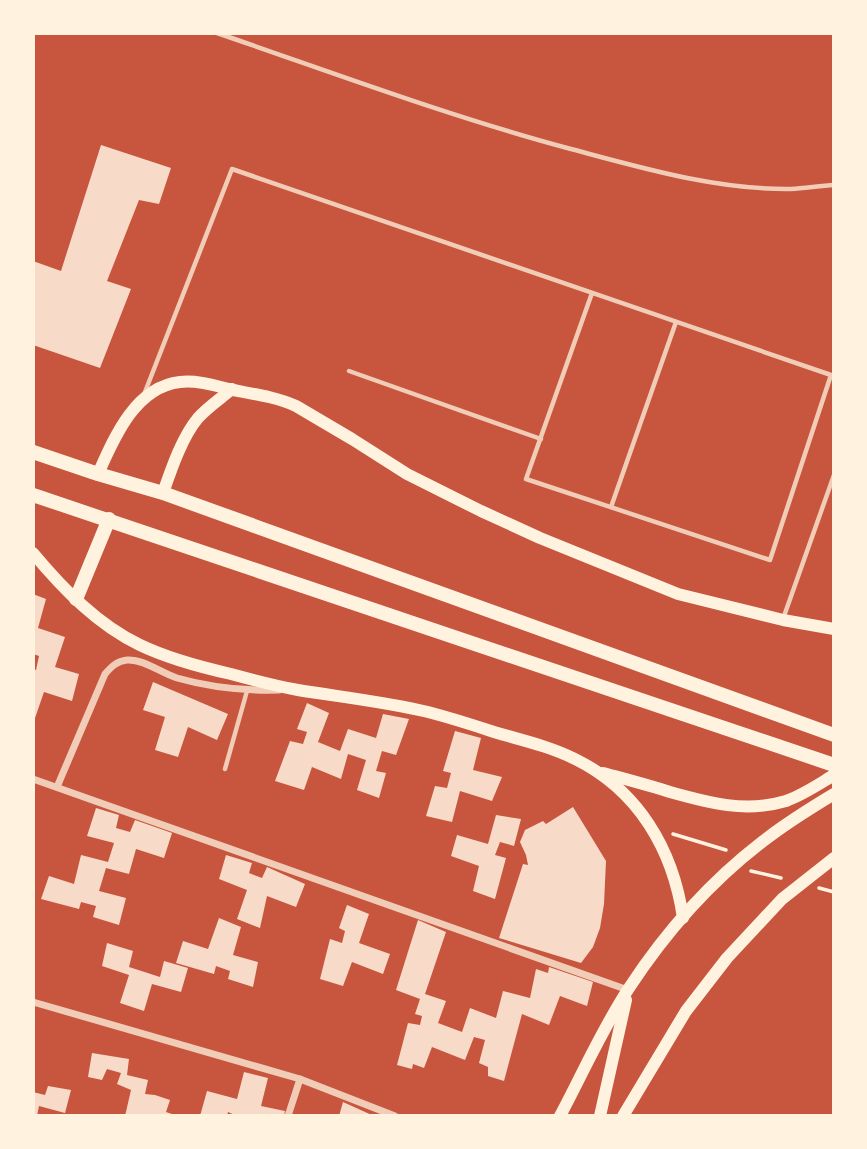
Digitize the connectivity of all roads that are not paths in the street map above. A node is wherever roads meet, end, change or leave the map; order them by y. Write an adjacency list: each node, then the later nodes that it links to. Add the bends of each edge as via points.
1 (217, 33): 2 (lane, via 508,132 681,177 790,189)
2 (834, 185)
3 (592, 293): 4 (lane); 7 (lane, via 232,169); 8 (lane)
4 (676, 322): 14 (lane); 14 (lane, via 831,375 770,560)
5 (349, 371): 8 (lane)
6 (232, 389): 7 (main road, via 179,382); 12 (main road, via 186,436); 18 (main road, via 296,405 407,474 540,538 678,594)
7 (143, 399): 10 (main road, via 117,433)
8 (541, 439): 14 (lane, via 526,479)
9 (33, 452): 10 (main road)
10 (98, 474): 12 (main road)
11 (834, 475): 18 (lane)
12 (163, 493): 22 (main road)
13 (33, 495): 15 (main road)
14 (611, 507)
15 (108, 519): 17 (main road); 23 (main road)
16 (33, 553): 17 (main road)
17 (76, 599): 20 (main road, via 120,635 143,647 196,666)
18 (783, 620): 19 (main road)
19 (832, 631)
20 (295, 689): 21 (street); 25 (main road, via 429,712 555,750)
21 (247, 691): 24 (lane); 28 (street, via 210,687 140,662 120,661 105,674)
22 (834, 735)
23 (834, 765)
24 (225, 769)
25 (596, 771): 26 (main road, via 702,801 752,807 790,800); 31 (main road, via 630,800 652,828 675,875)
26 (834, 775)
27 (33, 779): 28 (street)
28 (57, 788): 32 (street)
29 (834, 794): 31 (main road, via 774,833)
30 (834, 858): 39 (main road, via 782,899 727,958 685,1011)
31 (683, 918): 32 (main road)
32 (628, 990): 37 (main road); 38 (main road)
33 (33, 1002): 34 (street)
34 (300, 1079): 35 (street); 36 (street)
35 (288, 1116)
36 (395, 1116)
37 (560, 1116)
38 (600, 1116)
39 (623, 1116)

